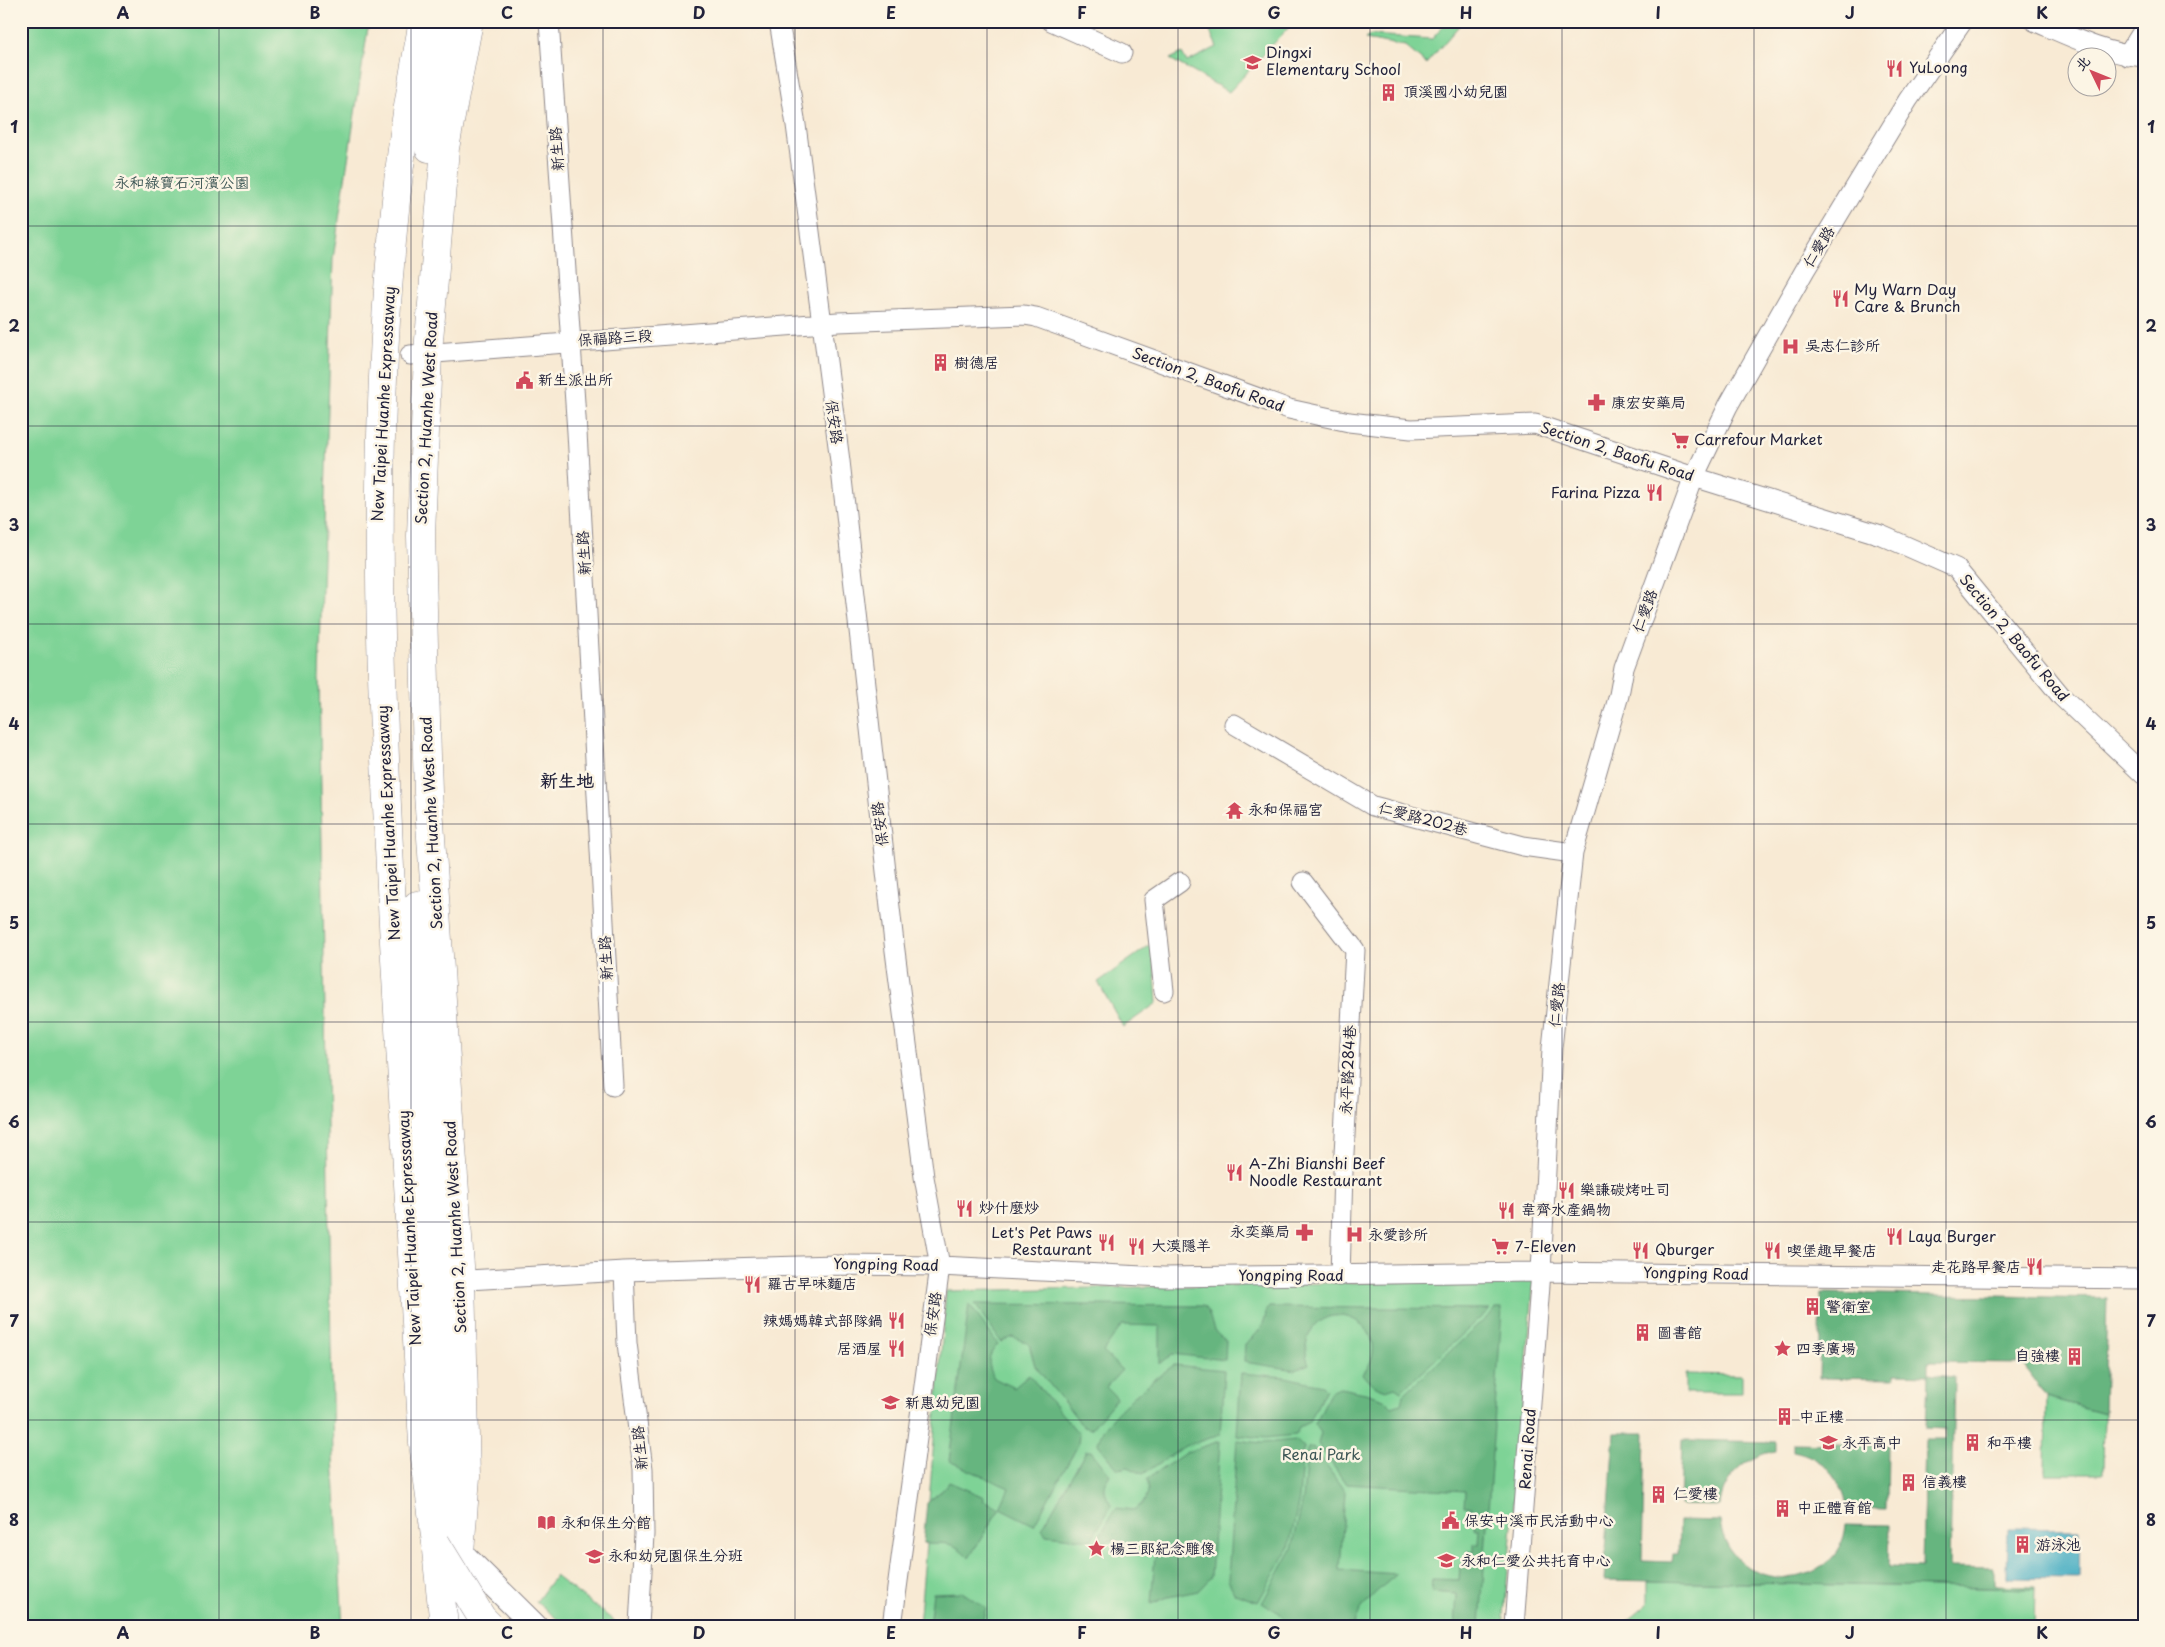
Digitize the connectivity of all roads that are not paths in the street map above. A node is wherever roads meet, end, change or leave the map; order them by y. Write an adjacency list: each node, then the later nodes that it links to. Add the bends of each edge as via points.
1 (423, 21): 29 (main road, New Taipei Huanhe Expressaway, via 403,140 392,247 382,390 379,526 385,798 423,1443)
2 (449, 21): 14 (main road, Section 2, Huanhe West Road, via 435,90)
3 (469, 21): 14 (main road, Section 2, Huanhe West Road, via 445,148)
4 (548, 21): 13 (street, 新生路)
5 (779, 21): 12 (street, 保安路, via 796,125)
6 (1050, 21): 10 (street)
7 (1963, 21): 15 (street, 仁愛路, via 1908,100 1805,270 1728,406)
8 (2034, 21): 11 (street, via 2084,42)
9 (2144, 29): 11 (street)
10 (1122, 53)
11 (2135, 56)
12 (821, 324): 13 (street, 保福路三段); 15 (street, Section 2, Baofu Road, via 1036,317 1289,409 1349,422 1411,428 1535,424); 23 (street, 保安路, via 840,461 895,953 924,1177)
13 (570, 341): 14 (street, 保福路三段); 22 (street, 新生路)
14 (419, 354): 28 (main road, Section 2, Huanhe West Road, via 428,793)
15 (1694, 477): 17 (street, Section 2, Baofu Road, via 1880,535 1956,568 2062,697); 18 (street, 仁愛路, via 1624,668)
16 (1234, 724): 18 (street, 仁愛路202巷, via 1373,806 1523,846)
17 (2144, 775)
18 (1573, 853): 25 (street, 仁愛路, via 1552,1048)
19 (1180, 882): 21 (street, via 1154,900)
20 (1303, 882): 26 (street, 永平路284巷, via 1355,950)
21 (1164, 991)
22 (613, 1086)
23 (940, 1266): 24 (street, Yongping Road, via 836,1265); 26 (street, Yongping Road, via 1164,1277); 35 (street, 保安路)
24 (624, 1271): 28 (street, Yongping Road); 34 (street, 新生路, via 627,1342 643,1468 644,1534)
25 (1541, 1272): 26 (street, Yongping Road); 27 (street, Yongping Road); 36 (street, Renai Road)
26 (1340, 1276)
27 (2144, 1279)
28 (450, 1281): 29 (main road, Section 2, Huanhe West Road, via 466,1477)
29 (446, 1549): 30 (main road, New Taipei Huanhe Expressaway, bridge); 31 (main road, Section 2, Huanhe West Road); 32 (main road, bridge, via 482,1618); 33 (street)
30 (444, 1626)
31 (467, 1626)
32 (490, 1626)
33 (535, 1626)
34 (639, 1626)
35 (892, 1626)
36 (1514, 1626)

